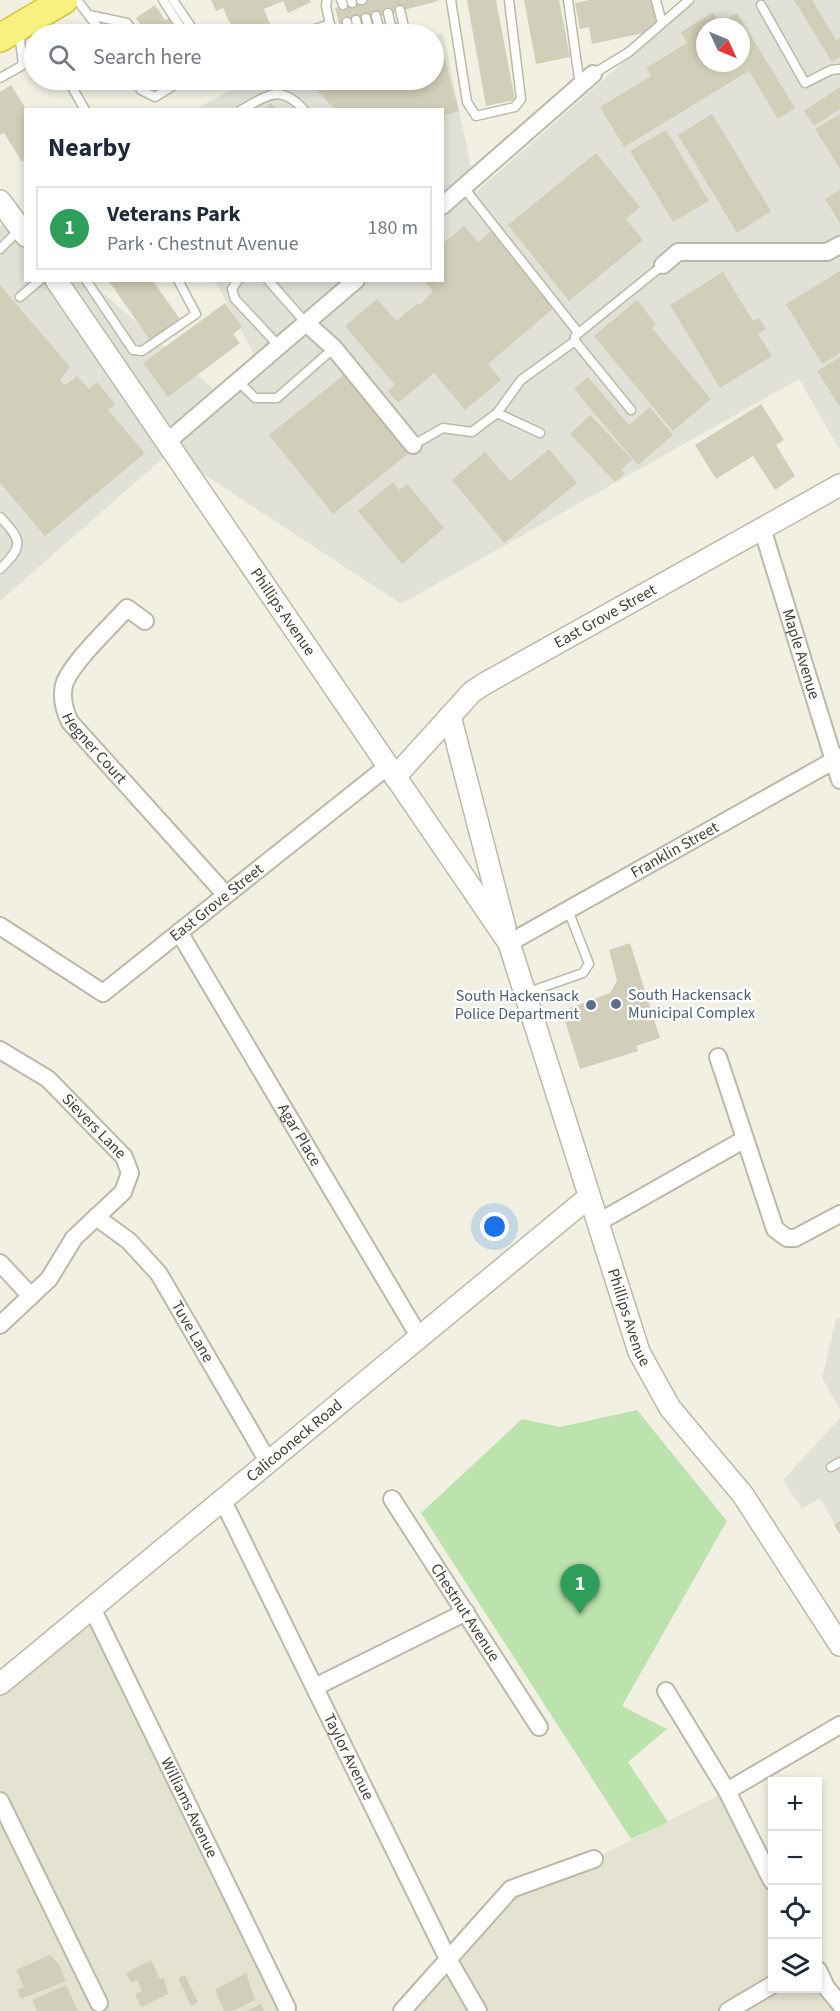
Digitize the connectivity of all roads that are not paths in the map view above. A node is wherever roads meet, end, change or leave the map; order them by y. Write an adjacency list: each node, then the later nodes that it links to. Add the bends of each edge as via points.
1 (64, 0): 17 (highway)
2 (77, 0): 14 (lane)
3 (163, 0): 21 (lane)
4 (173, 0): 22 (lane)
5 (327, 0): 23 (lane)
6 (451, 0): 7 (lane, via 466,102 476,116 515,107 521,99)
7 (508, 0)
8 (568, 0): 32 (lane)
9 (656, 0): 18 (lane)
10 (689, 0): 18 (lane)
11 (760, 5): 29 (lane, via 804,84)
12 (399, 10): 27 (lane)
13 (388, 13): 26 (lane)
14 (89, 15): 19 (lane); 20 (lane)
15 (376, 16): 25 (lane)
16 (366, 18): 24 (lane)
17 (20, 22): 28 (lane)
18 (662, 23): 30 (lane, via 629,52)
19 (95, 24)
20 (128, 24)
21 (179, 24)
22 (189, 24)
23 (330, 24)
24 (369, 24)
25 (375, 24)
26 (391, 24)
27 (403, 24)
28 (23, 65): 31 (lane)
29 (840, 69)
30 (593, 74): 32 (street)
31 (0, 78)
32 (580, 86): 39 (street)
33 (74, 90): 36 (lane)
34 (141, 90): 35 (lane, via 155,97)
35 (166, 90)
36 (84, 108)
37 (245, 108): 38 (lane, via 271,93 281,93)
38 (301, 108)
39 (464, 188): 41 (street); 55 (lane)
40 (0, 201): 42 (street)
41 (444, 204)
42 (23, 232): 44 (lane)
43 (840, 245): 45 (street, via 827,252 678,252)
44 (0, 249)
45 (663, 265): 55 (lane)
46 (38, 282): 53 (lane)
47 (57, 282): 63 (street, Phillips Avenue)
48 (87, 282): 49 (lane, via 133,350 142,351 196,314)
49 (179, 282)
50 (237, 282): 57 (lane, via 232,295)
51 (270, 282): 54 (lane)
52 (354, 282): 54 (street)
53 (20, 297)
54 (306, 323): 57 (street); 58 (street)
55 (578, 331): 56 (lane)
56 (575, 341): 60 (lane); 61 (lane, via 520,380)
57 (279, 346): 59 (street)
58 (334, 348): 59 (lane, via 277,398 255,398); 64 (street)
59 (238, 381): 63 (street)
60 (631, 410)
61 (497, 413): 62 (lane); 64 (lane, via 472,432 443,428)
62 (540, 433)
63 (167, 442): 72 (street, Phillips Avenue)
64 (413, 445)
65 (840, 485): 67 (street, East Grove Street)
66 (0, 517): 68 (lane, via 18,542 17,551)
67 (762, 528): 70 (street, East Grove Street, via 484,684); 71 (street, Maple Avenue)
68 (0, 569)
69 (145, 621): 74 (street, Hegner Court, via 127,608 71,671 65,684 65,711 70,722)
70 (450, 717): 72 (street, East Grove Street); 78 (street, Phillips Avenue)
71 (837, 759): 73 (street, Maple Avenue); 75 (street, Franklin Street)
72 (392, 771): 74 (street, East Grove Street); 78 (street, Phillips Avenue)
73 (840, 780)
74 (226, 895): 77 (street, East Grove Street)
75 (568, 910): 78 (street, Franklin Street); 79 (lane, via 589,964 583,973)
76 (0, 926): 77 (street, East Grove Street, via 103,993)
77 (179, 932): 90 (street, Agar Place)
78 (509, 943): 79 (street, Phillips Avenue)
79 (525, 993): 83 (street, Phillips Avenue)
80 (0, 1050): 85 (street, Sievers Lane, via 48,1080 128,1163 129,1183)
81 (718, 1057): 82 (street)
82 (745, 1139): 84 (street, via 780,1235 795,1238); 86 (street)
83 (589, 1197): 86 (street, Phillips Avenue); 90 (street, Calicooneck Road)
84 (840, 1214)
85 (96, 1217): 88 (street, Sievers Lane, via 74,1238 49,1279); 91 (street, Tuve Lane, via 129,1241 159,1274)
86 (597, 1223): 98 (street, Phillips Avenue, via 629,1323 654,1383 676,1416 742,1495)
87 (0, 1263): 88 (street)
88 (31, 1296): 89 (street, Sievers Lane)
89 (0, 1324)
90 (420, 1338): 91 (street, Calicooneck Road)
91 (269, 1462): 95 (street, Calicooneck Road)
92 (840, 1462): 93 (lane)
93 (831, 1467)
94 (392, 1499): 97 (street, Chestnut Avenue)
95 (223, 1500): 96 (street, Calicooneck Road); 100 (street, Taylor Avenue)
96 (92, 1608): 99 (street, Calicooneck Road); 113 (street, Williams Avenue)
97 (466, 1612): 100 (street); 103 (street, Chestnut Avenue)
98 (840, 1645)
99 (0, 1684)
100 (315, 1688): 108 (street, Taylor Avenue)
101 (666, 1691): 104 (street)
102 (840, 1725): 104 (street)
103 (539, 1727)
104 (727, 1791): 107 (street)
105 (0, 1801): 111 (street)
106 (594, 1859): 108 (street, via 511,1889)
107 (768, 1873)
108 (448, 1959): 114 (street); 115 (street, Taylor Avenue)
109 (822, 1978): 112 (street)
110 (768, 1987): 116 (street)
111 (99, 2003)
112 (840, 2004)
113 (287, 2008)
114 (402, 2011)
115 (478, 2011)
116 (728, 2011)

